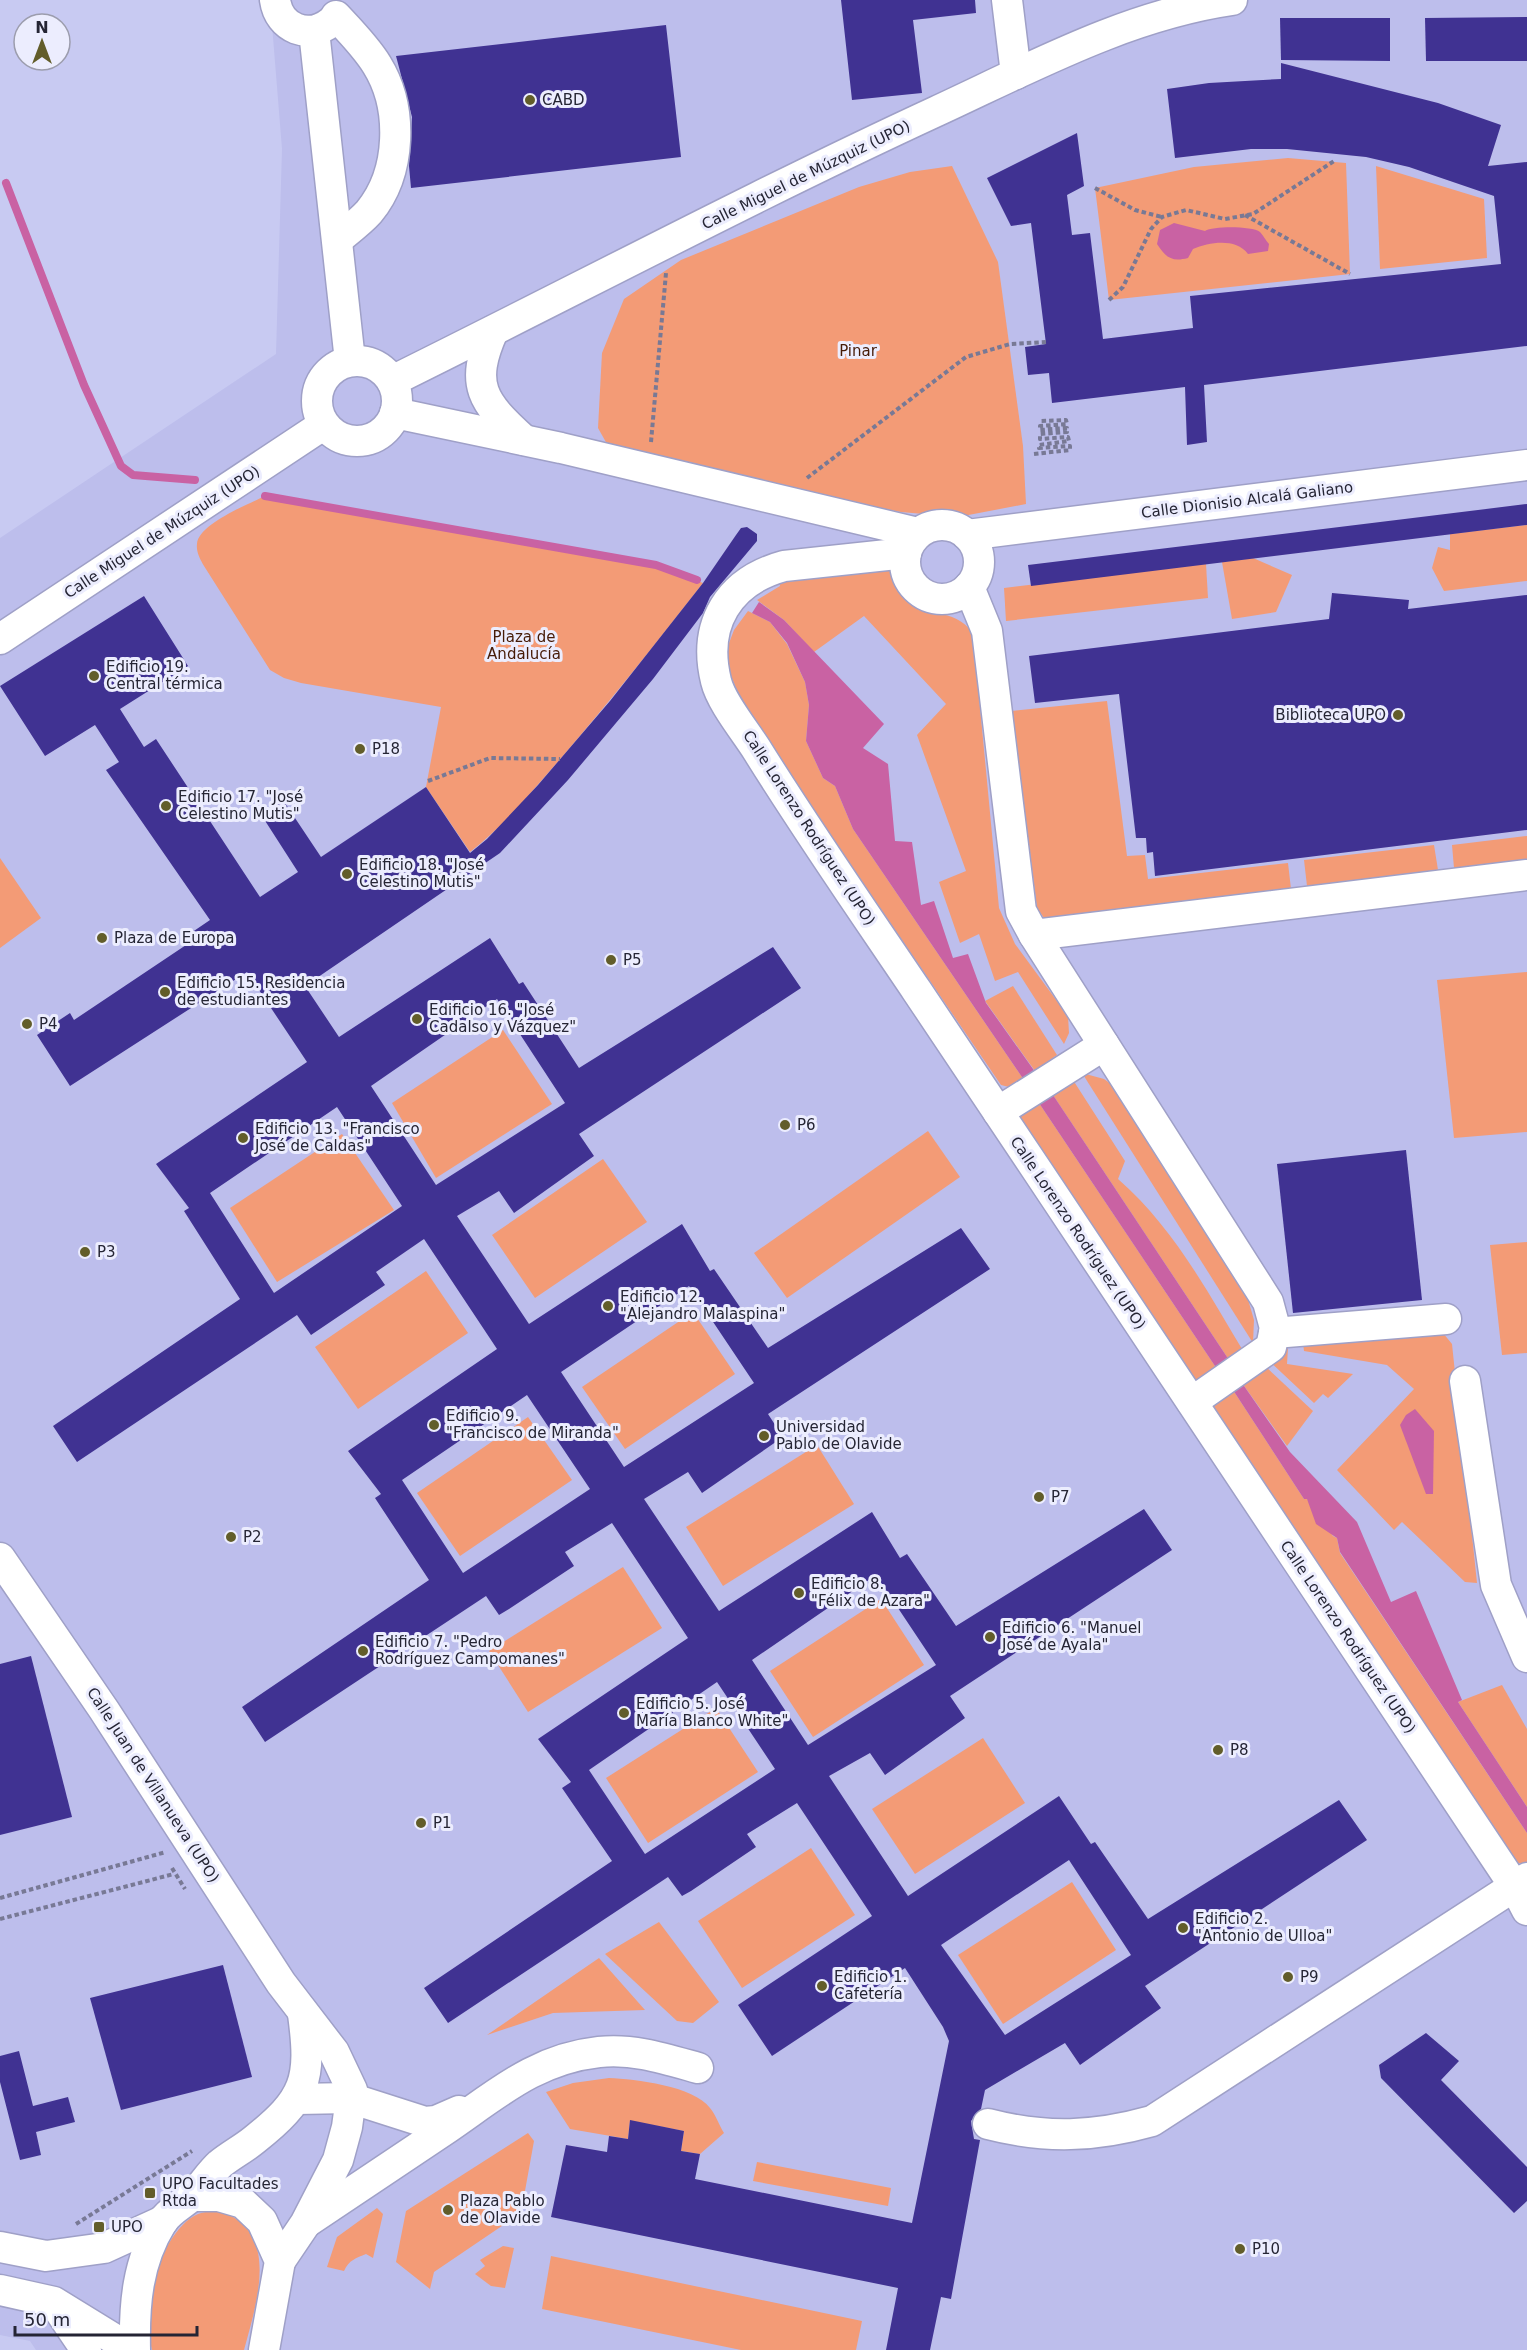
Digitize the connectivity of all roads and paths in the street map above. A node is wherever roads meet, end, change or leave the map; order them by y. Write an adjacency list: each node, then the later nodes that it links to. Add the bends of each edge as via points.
1 (275, 0): 4 (street, via 278,12 293,28)
2 (1007, 0): 5 (street)
3 (1232, 0): 5 (street, Calle Miguel de Múzquiz (UPO), via 1154,17)
4 (330, 16): 10 (street); 10 (street, via 377,65 395,118 393,158 384,184 371,210)
5 (1016, 74): 11 (street, Calle Miguel de Múzquiz (UPO))
6 (1334, 161): 8 (path, via 1260,211)
7 (1095, 188): 9 (path, via 1135,210)
8 (1245, 215): 9 (path, via 1225,219 1186,210); 12 (path)
9 (1162, 217): 13 (path, via 1151,229 1123,287)
10 (338, 239): 16 (street)
11 (669, 242): 14 (street, Calle Miguel de Múzquiz (UPO)); 24 (path)
12 (1350, 274)
13 (1109, 300)
14 (493, 331): 17 (street, Calle Miguel de Múzquiz (UPO)); 21 (street, via 480,364 480,383 490,404)
15 (1046, 342): 25 (path, via 1010,344 966,357)
16 (350, 361): 17 (street, via 376,366); 20 (street, via 332,370 319,386 316,399)
17 (392, 381): 18 (street, via 398,397)
18 (395, 413): 20 (street, via 383,432 359,442 345,441); 21 (street)
19 (1041, 421): 22 (path, via 1066,420 1067,424 1040,426 1040,430 1067,428 1067,432 1040,434 1040,439 1068,437 1069,441 1039,444 1039,448 1070,446 1070,450)
20 (324, 425): 29 (street, Calle Miguel de Múzquiz (UPO))
21 (524, 440): 24 (street)
22 (1034, 454)
23 (1527, 465): 26 (street, Calle Dionisio Alcalá Galiano)
24 (649, 470): 27 (street)
25 (805, 479)
26 (967, 535): 27 (street, via 952,526 940,525); 28 (street, via 978,552 979,565)
27 (912, 543): 28 (street, via 908,576 924,594 946,598); 35 (street, Calle Lorenzo Rodríguez (UPO), via 784,566 765,571 739,587 720,611 712,650 716,685 809,834)
28 (969, 587): 33 (street, via 987,631 1021,911)
29 (0, 639)
30 (560, 759): 31 (path, via 490,758)
31 (428, 781)
32 (1527, 875): 33 (street)
33 (1034, 935): 34 (street)
34 (1104, 1045): 35 (street); 37 (street, via 1268,1302)
35 (998, 1112): 39 (street, Calle Lorenzo Rodríguez (UPO))
36 (1446, 1319): 37 (street)
37 (1274, 1333): 39 (street, via 1271,1347)
38 (1465, 1381): 41 (street, via 1496,1585)
39 (1203, 1394): 44 (street, Calle Lorenzo Rodríguez (UPO))
40 (0, 1558): 47 (street, Calle Juan de Villanueva (UPO))
41 (1527, 1657)
42 (174, 1874): 43 (path); 45 (path, via 166,1852); 46 (path)
43 (187, 1892)
44 (1523, 1892): 52 (street, via 1152,2121 1110,2133 1048,2135)
45 (0, 1898)
46 (0, 1919)
47 (303, 2014): 49 (street, via 334,2052 352,2090); 50 (street, via 308,2045 305,2075)
48 (698, 2068): 51 (street, via 648,2054 600,2052 539,2068)
49 (350, 2098): 50 (street); 51 (street, via 425,2122); 56 (street, via 338,2160)
50 (297, 2099): 54 (street, via 253,2141 220,2165)
51 (482, 2102): 56 (street)
52 (988, 2124)
53 (201, 2146): 57 (path)
54 (192, 2196): 55 (street); 59 (street, via 219,2196 243,2203 262,2221)
55 (163, 2221): 58 (street, via 104,2248 46,2256); 63 (street, via 136,2289)
56 (304, 2224): 59 (street)
57 (70, 2228)
58 (0, 2247)
59 (280, 2261): 64 (street)
60 (0, 2290): 61 (street)
61 (54, 2302): 62 (street); 63 (street)
62 (86, 2350)
63 (134, 2350)
64 (264, 2350)

